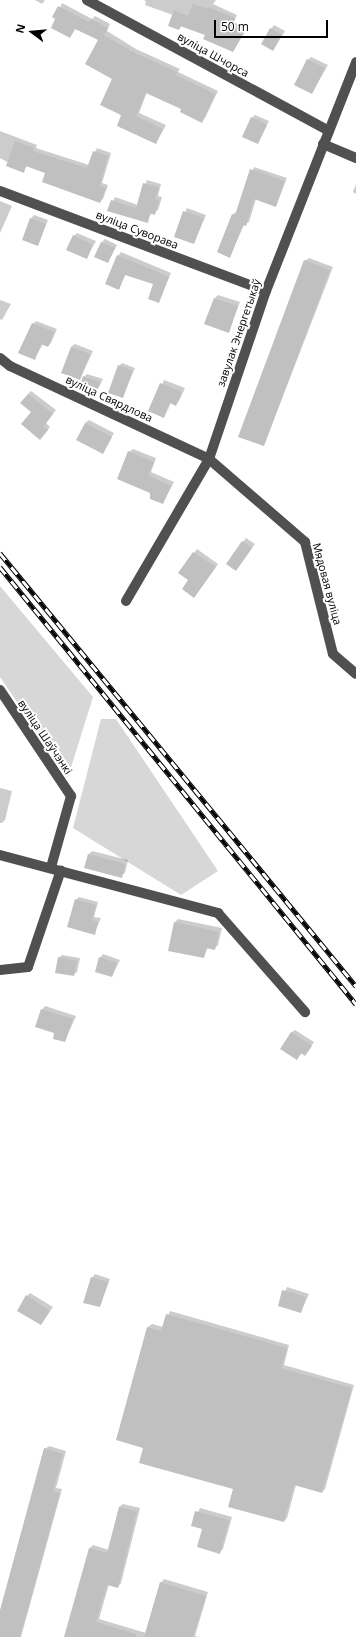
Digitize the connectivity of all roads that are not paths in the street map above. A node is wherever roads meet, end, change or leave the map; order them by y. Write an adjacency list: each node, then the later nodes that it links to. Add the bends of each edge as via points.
1 (87, 0): 3 (street, вуліца Шчорса)
2 (356, 62): 3 (street, завулак Энергетыкаў)
3 (328, 131): 4 (street, завулак Энергетыкаў)
4 (323, 144): 5 (street); 7 (street, завулак Энергетыкаў)
5 (356, 158)
6 (0, 191): 7 (street, вуліца Суворава)
7 (266, 291): 9 (street, завулак Энергетыкаў)
8 (0, 358): 9 (street, вуліца Свярдлова, via 10,366)
9 (209, 459): 10 (street, завулак Энергетыкаў); 11 (street, Мядовая вуліца, via 305,542 333,654)
10 (126, 601)
11 (356, 674)
12 (0, 690): 14 (street, вуліца Шаўчэнкі, via 71,796)
13 (0, 856): 14 (street)
14 (51, 867): 15 (street)
15 (61, 870): 16 (street, via 28,967); 17 (street, via 218,913)
16 (0, 970)
17 (305, 1012)

